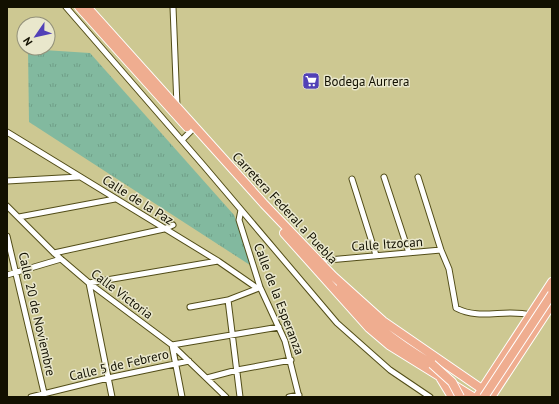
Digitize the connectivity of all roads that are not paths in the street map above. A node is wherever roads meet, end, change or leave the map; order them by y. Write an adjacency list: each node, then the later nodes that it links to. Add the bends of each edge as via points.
1 (66, 7): 8 (street)
2 (79, 7): 5 (main road, Carretera Federal a Puebla)
3 (87, 7): 5 (main road, Carretera Federal a Puebla)
4 (173, 7): 5 (street)
5 (175, 109): 6 (main road, Carretera Federal a Puebla); 27 (main road, Carretera Federal a Puebla)
6 (191, 131): 8 (street); 27 (main road, Carretera Federal a Puebla)
7 (7, 132): 9 (street, Calle de la Paz)
8 (182, 140): 16 (street)
9 (79, 177): 13 (street); 14 (street, Calle de la Paz)
10 (384, 177): 23 (street)
11 (418, 177): 21 (street)
12 (352, 179): 24 (street)
13 (7, 181)
14 (115, 199): 17 (street); 19 (street, Calle de la Paz)
15 (7, 206): 17 (street, Calle Victoria)
16 (241, 210): 33 (street, Calle de la Esperanza, via 239,220); 62 (street, via 337,323 390,370)
17 (19, 217): 22 (street, Calle Victoria)
18 (173, 225): 19 (street)
19 (164, 229): 22 (street); 26 (street, Calle de la Paz)
20 (7, 236): 28 (street, Calle 20 de Noviembre)
21 (441, 250): 23 (street, Calle Itzocan); 38 (street, via 449,269 456,308 476,315 512,312)
22 (54, 253): 25 (street, Calle Victoria)
23 (409, 253): 24 (street, Calle Itzocan)
24 (376, 255): 27 (street, Calle Itzocan)
25 (61, 259): 28 (street); 32 (street, Calle Victoria)
26 (218, 261): 32 (street); 33 (street, Calle de la Paz)
27 (315, 262): 30 (main road, Carretera Federal a Puebla); 51 (main road, Carretera Federal a Puebla, via 352,312 368,328 389,345)
28 (16, 273): 29 (street); 54 (street, Calle 20 de Noviembre)
29 (7, 274)
30 (333, 276): 45 (main road, Carretera Federal a Puebla, via 383,321); 64 (main road, bridge, via 365,316 397,343 432,364 452,382)
31 (552, 282): 38 (main road)
32 (89, 283): 41 (street, Calle Victoria); 49 (street)
33 (259, 288): 35 (street); 39 (street, Calle de la Esperanza)
34 (552, 294): 53 (main road, bridge)
35 (228, 300): 37 (street); 40 (street)
36 (552, 304): 52 (main road)
37 (190, 307)
38 (531, 316): 48 (main road)
39 (278, 327): 40 (street); 42 (street, Calle de la Esperanza)
40 (233, 334): 41 (street); 46 (street)
41 (172, 345): 43 (street, Calle Victoria); 44 (street)
42 (291, 360): 46 (street); 55 (street, Calle de la Esperanza)
43 (189, 361): 44 (street, Calle 5 de Febrero); 50 (street, Calle Victoria)
44 (175, 364): 49 (street, Calle 5 de Febrero); 58 (street)
45 (447, 365): 47 (main road, Carretera Federal a Puebla); 51 (main road, via 439,371)
46 (237, 370): 50 (street); 60 (street)
47 (455, 371): 51 (main road, via 454,377); 53 (main road, Carretera Federal a Puebla)
48 (493, 375): 52 (main road); 53 (main road)
49 (108, 378): 54 (street, Calle 5 de Febrero); 57 (street)
50 (207, 378): 59 (street, Calle Victoria)
51 (444, 379): 63 (main road); 65 (main road, Carretera Federal a Puebla)
52 (502, 381): 53 (main road)
53 (488, 395): 66 (main road)
54 (44, 396): 56 (street, Calle 5 de Febrero)
55 (299, 396): 61 (street)
56 (32, 397)
57 (112, 397)
58 (182, 397)
59 (226, 397)
60 (240, 397)
61 (289, 397)
62 (430, 397)
63 (452, 397)
64 (460, 397)
65 (473, 397)
66 (477, 397)

